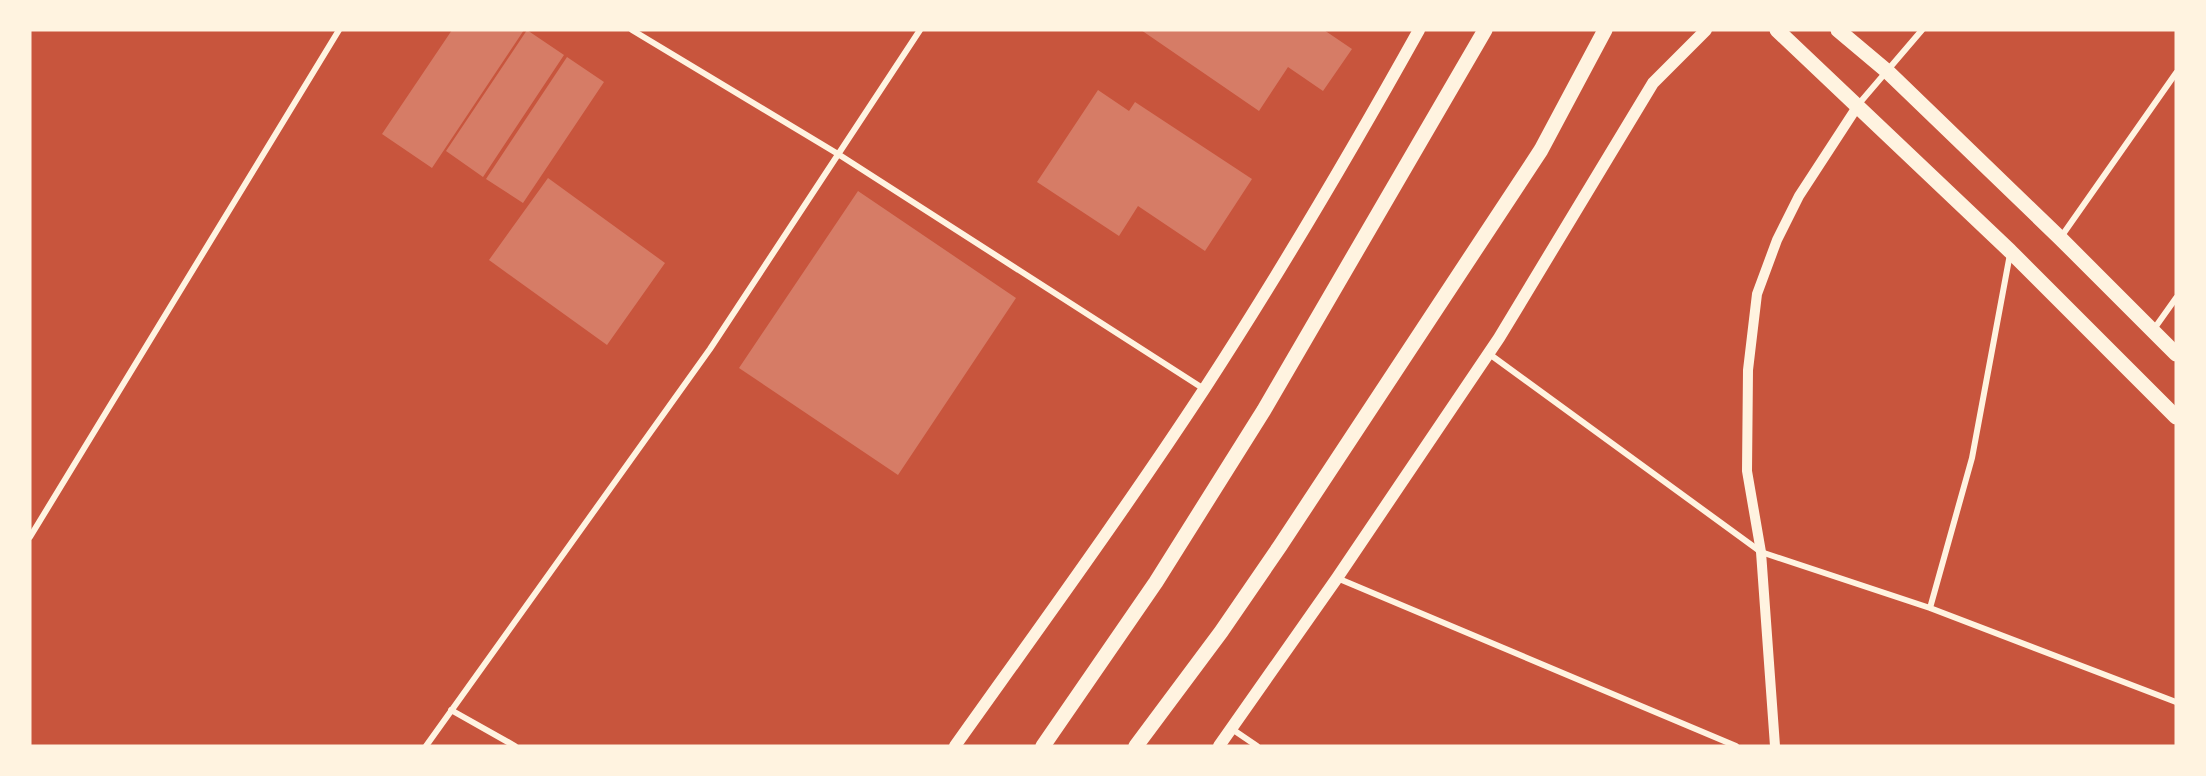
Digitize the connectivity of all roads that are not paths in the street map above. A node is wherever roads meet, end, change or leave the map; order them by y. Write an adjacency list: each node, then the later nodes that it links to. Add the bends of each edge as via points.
1 (339, 30): 23 (street)
2 (632, 30): 14 (street)
3 (920, 30): 14 (street)
4 (1419, 30): 21 (main road, via 1328,193)
5 (1485, 30): 33 (main road, via 1264,410 1156,582)
6 (1605, 30): 34 (main road, via 1541,150 1254,584)
7 (1706, 30): 19 (main road, via 1653,82)
8 (1777, 30): 13 (main road)
9 (1838, 30): 11 (main road)
10 (1922, 30): 11 (street)
11 (1888, 72): 13 (street); 15 (main road)
12 (2176, 73): 15 (street)
13 (1857, 107): 16 (main road); 24 (street, via 1799,196 1756,294 1748,370 1747,471)
14 (838, 154): 21 (street); 28 (street, via 710,349)
15 (2060, 238): 18 (main road)
16 (2010, 251): 22 (main road); 26 (street, via 1972,458)
17 (2176, 298): 18 (street)
18 (2153, 330): 20 (main road)
19 (1488, 353): 24 (street); 25 (main road)
20 (2176, 354)
21 (1204, 389): 32 (main road)
22 (2176, 417)
23 (30, 537)
24 (1761, 552): 26 (street); 38 (street)
25 (1337, 578): 29 (main road); 37 (street)
26 (1930, 608): 27 (street)
27 (2176, 702)
28 (451, 710): 30 (street); 31 (street)
29 (1232, 729): 35 (main road); 36 (street)
30 (426, 746)
31 (515, 746)
32 (955, 746)
33 (1043, 746)
34 (1136, 746)
35 (1219, 746)
36 (1257, 746)
37 (1736, 746)
38 (1775, 746)

